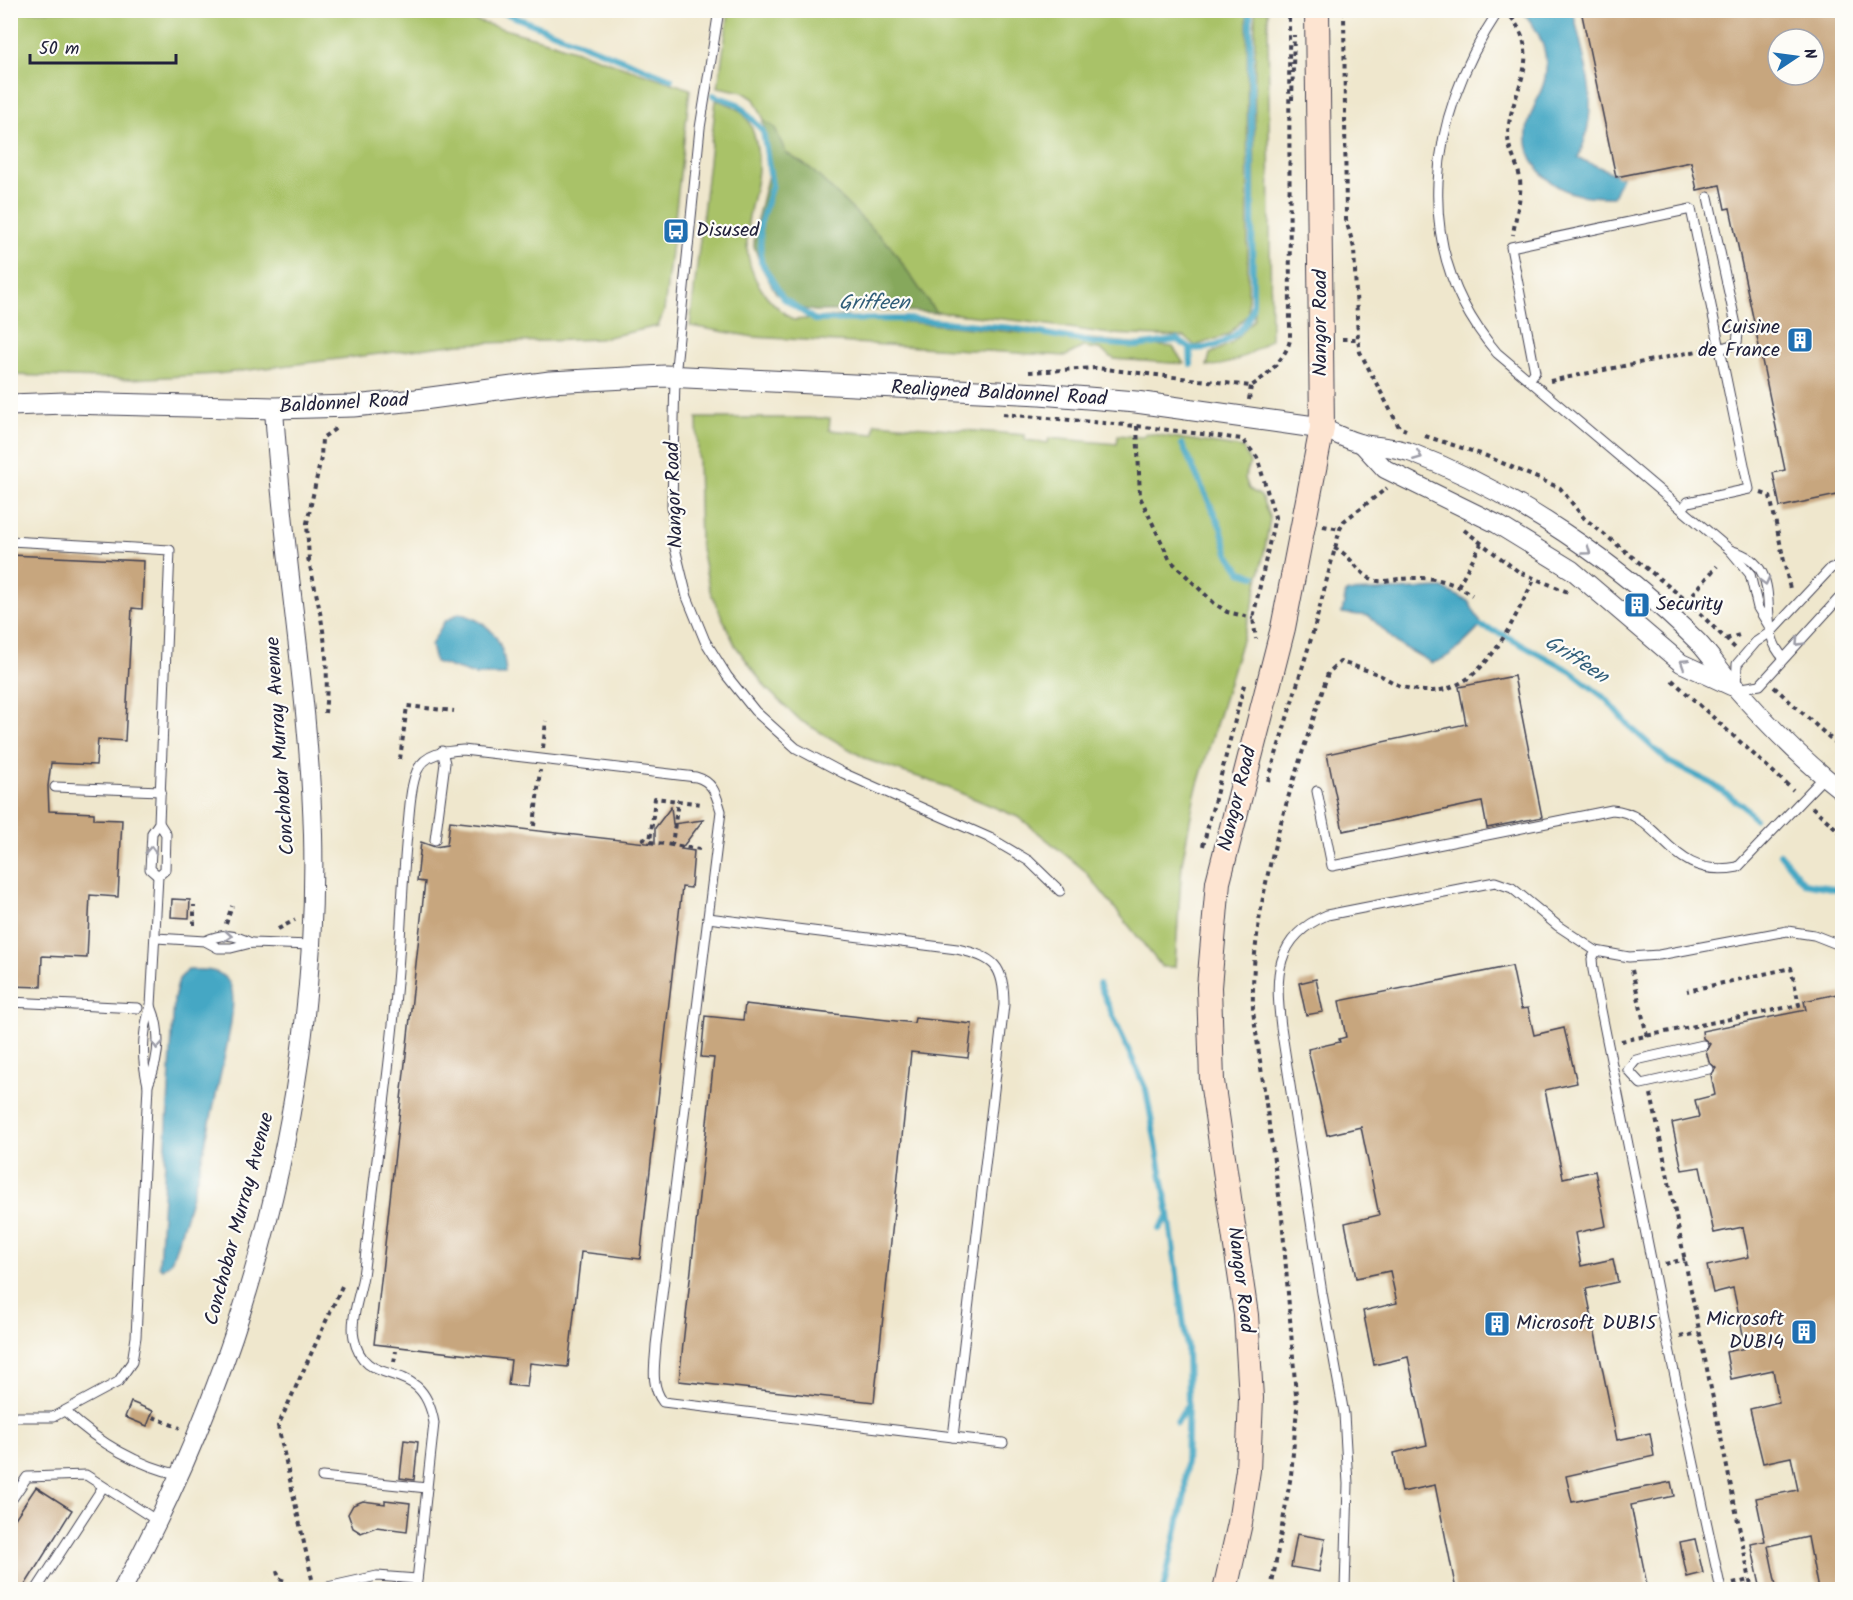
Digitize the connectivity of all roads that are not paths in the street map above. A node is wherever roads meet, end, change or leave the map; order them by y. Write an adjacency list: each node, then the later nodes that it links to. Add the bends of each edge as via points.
1 (719, 10): 6 (lane, Nangor Road, via 700,128)
2 (1317, 10): 10 (main road, Nangor Road)
3 (1499, 10): 7 (lane, via 1467,65 1450,110 1442,139 1438,214 1446,255 1469,314 1497,353)
4 (1708, 197): 5 (lane, via 1738,334 1737,343)
5 (1719, 348): 7 (lane, via 1690,209 1511,248 1535,372); 12 (lane, via 1749,489 1688,501)
6 (675, 377): 9 (street, Baldonnel Road, via 549,382 416,400); 10 (street, Realigned Baldonnel Road, via 1051,395 1136,402); 28 (lane, Nangor Road, via 675,548 687,597 705,641 727,676 755,711 796,748 990,838 1029,861)
7 (1528, 380): 12 (lane)
8 (10, 405): 9 (street, Baldonnel Road)
9 (274, 408): 31 (street, Conchobar Murray Avenue, via 313,833)
10 (1322, 428): 11 (street); 54 (main road, Nangor Road, via 1284,628 1218,882 1209,987 1212,1081 1246,1315 1251,1398 1248,1470)
11 (1362, 444): 18 (street, one-way to 11, via 1681,663 1572,570 1497,524 1385,469); 18 (street, one-way to 18, via 1393,446 1415,454 1529,509 1662,610 1698,643)
12 (1682, 509): 16 (lane, via 1730,550 1750,574 1758,608)
13 (10, 541): 22 (lane, via 170,550)
14 (1842, 565): 16 (lane, via 1831,568)
15 (1842, 595): 17 (lane, one-way to 17)
16 (1772, 631): 17 (lane); 18 (lane, via 1737,664)
17 (1784, 658): 18 (lane, via 1760,685)
18 (1736, 689): 20 (street)
19 (442, 751): 26 (lane, via 445,764); 29 (lane, via 463,750 703,779 714,789 721,811); 47 (lane, via 427,758 417,770 412,788 399,957 363,1275 353,1330 366,1364 412,1381 431,1407 434,1423)
20 (1824, 777): 23 (lane, via 1738,867 1724,870 1688,863 1632,814 1612,810 1332,866); 24 (street)
21 (55, 787): 22 (lane)
22 (160, 791): 25 (lane)
23 (1317, 791)
24 (1842, 791)
25 (159, 823): 27 (lane, via 166,834 165,870); 27 (lane, one-way to 25, via 150,869 152,833)
26 (435, 840)
27 (158, 876): 30 (lane)
28 (1060, 891)
29 (708, 918): 42 (lane, via 957,949 982,954 999,973 1004,1005); 42 (lane, via 656,1345 657,1394 663,1402)
30 (156, 938): 31 (lane, via 205,940 219,934 237,935 251,943); 40 (lane, via 152,1005 159,1023 156,1066 148,1085 132,1362 118,1382)
31 (303, 944): 44 (street, Conchobar Murray Avenue, via 307,1007 277,1185 213,1397)
32 (1842, 946): 33 (lane, via 1814,935 1787,931 1659,955 1629,957)
33 (1596, 951): 39 (lane, via 1593,970); 55 (lane, via 1512,888 1495,882 1327,915 1298,932 1282,958 1276,989 1344,1414 1348,1484)
34 (10, 1002): 35 (lane)
35 (138, 1008)
36 (1703, 1046): 38 (lane, via 1636,1060)
37 (1708, 1069): 38 (lane, via 1641,1084)
38 (1628, 1070): 39 (lane)
39 (1614, 1072): 56 (lane)
40 (66, 1412): 41 (lane, via 53,1417); 44 (lane, via 121,1454)
41 (10, 1417)
42 (953, 1437): 43 (lane)
43 (1003, 1443)
44 (180, 1475): 49 (street, Conchobar Murray Avenue)
45 (322, 1477): 47 (lane)
46 (104, 1487): 48 (lane, via 86,1475 27,1477); 49 (lane); 52 (lane)
47 (427, 1488): 51 (lane)
48 (10, 1502)
49 (159, 1522): 53 (street, Conchobar Murray Avenue)
50 (313, 1585): 51 (lane, via 377,1576)
51 (417, 1585)
52 (36, 1590)
53 (122, 1590)
54 (1225, 1590)
55 (1346, 1590)
56 (1721, 1590)

